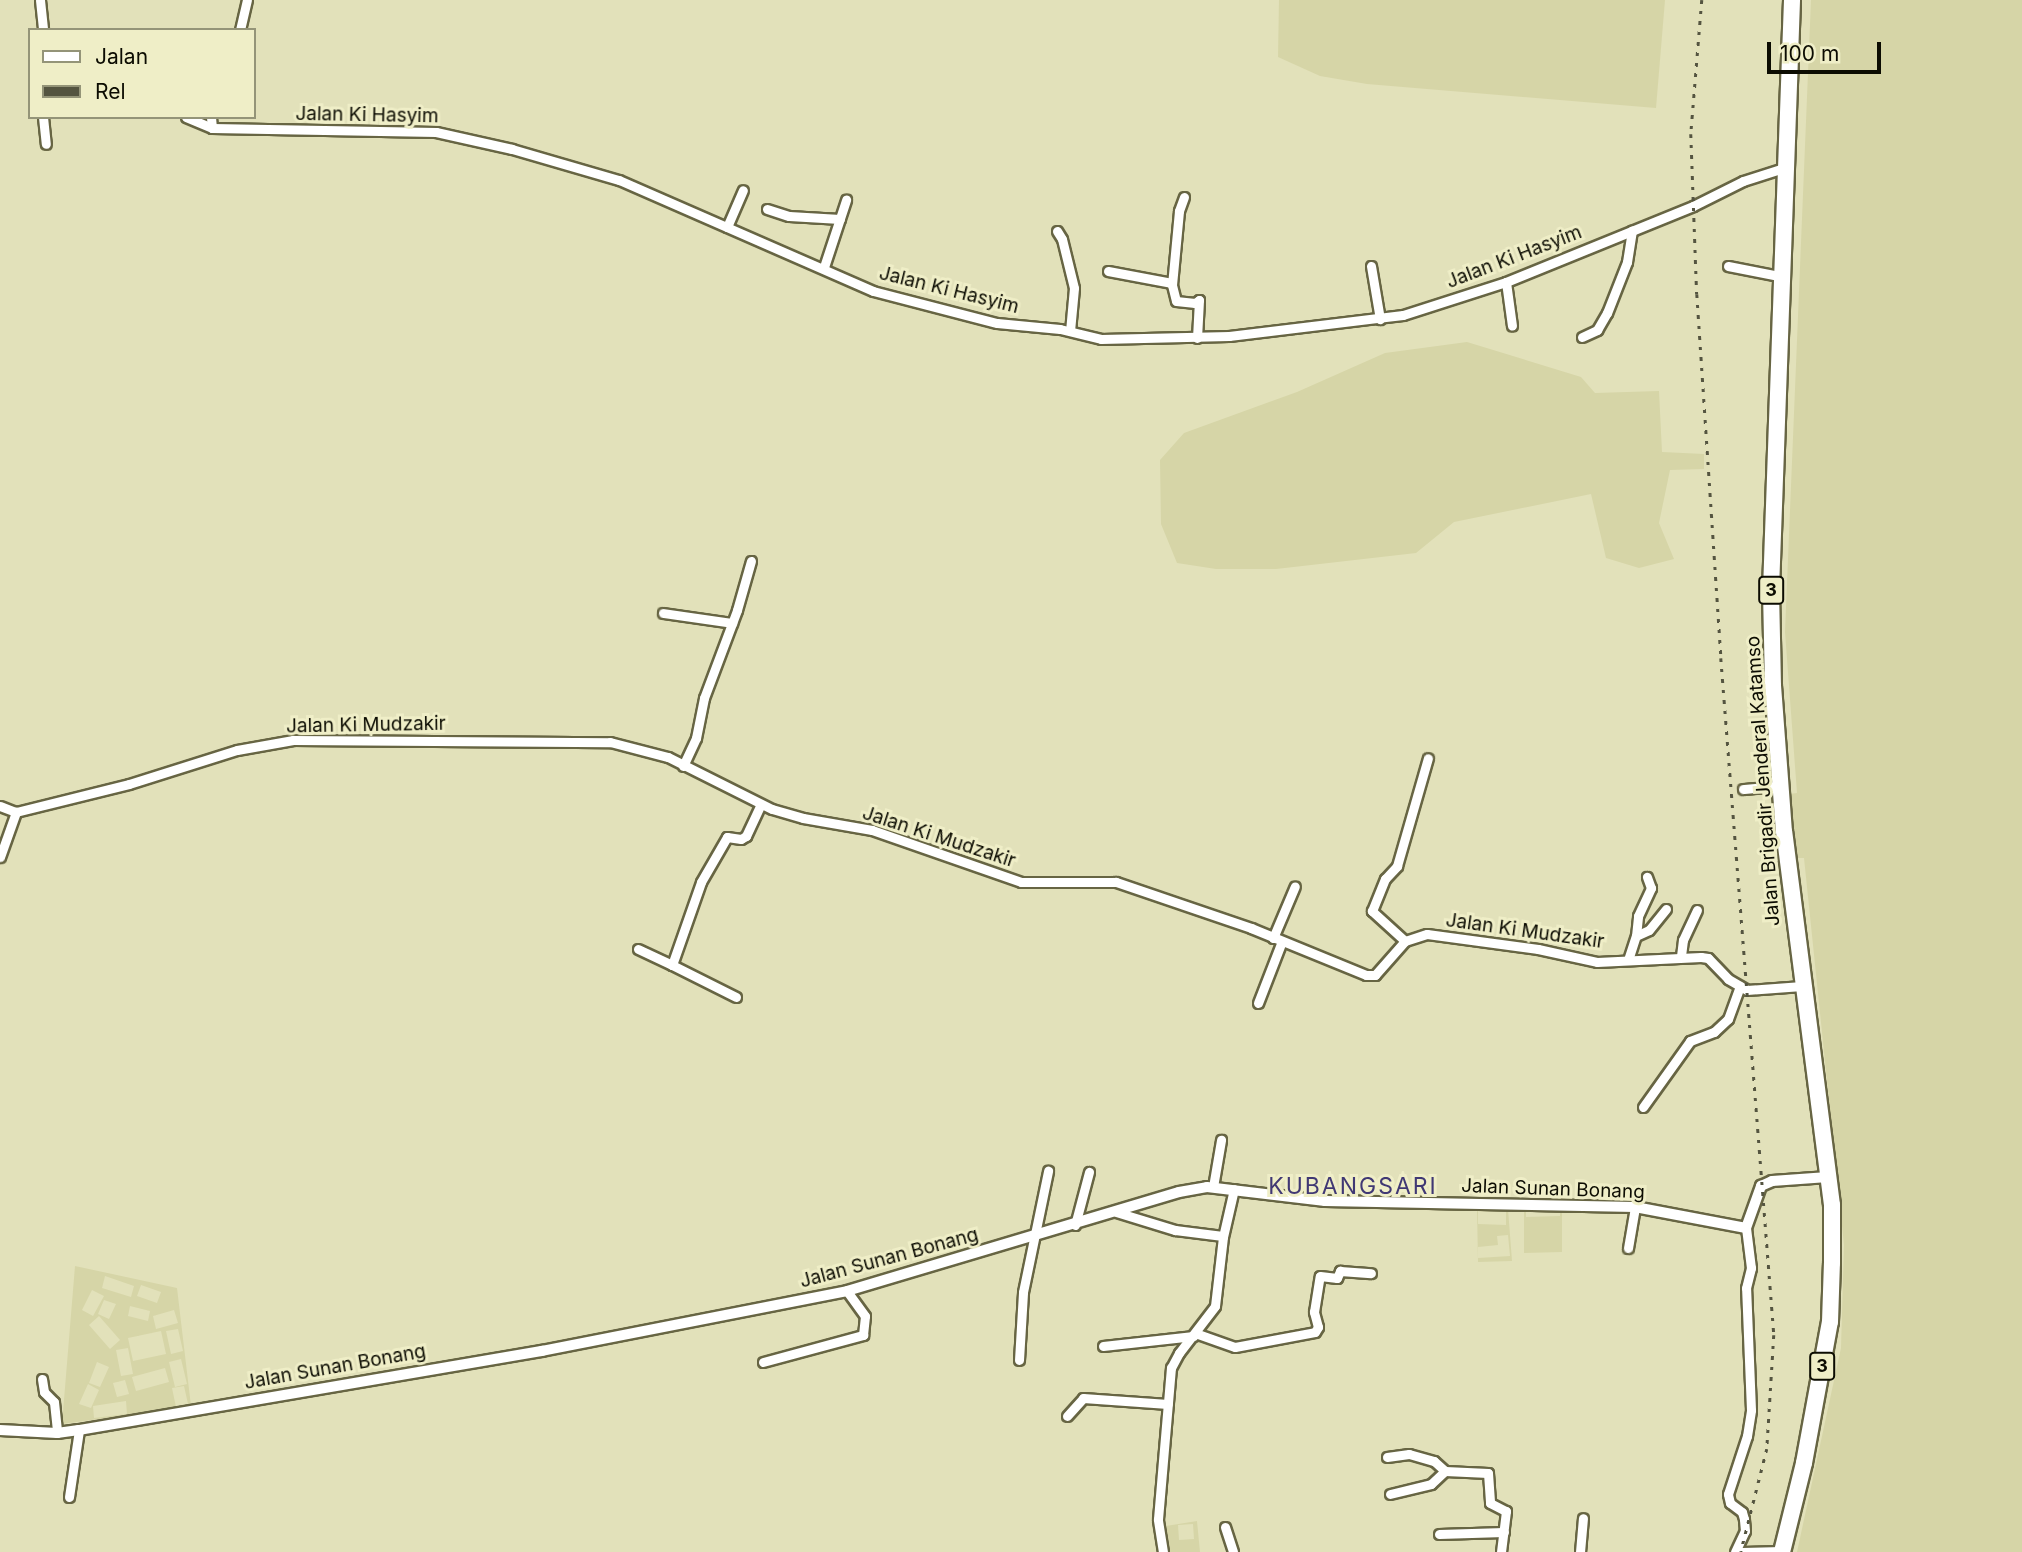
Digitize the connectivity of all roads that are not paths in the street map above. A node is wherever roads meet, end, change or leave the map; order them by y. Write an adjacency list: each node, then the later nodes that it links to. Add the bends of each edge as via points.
1 (40, 0): 4 (street)
2 (247, 0): 5 (street)
3 (1792, 0): 11 (highway, Jalan Brigadir Jenderal Katamso / 3)
4 (43, 28)
5 (240, 28)
6 (43, 119): 10 (street)
7 (191, 119): 9 (street, Jalan Ki Hasyim)
8 (211, 119): 9 (street)
9 (212, 128): 17 (street, Jalan Ki Hasyim, via 449,134 619,180)
10 (46, 144)
11 (1787, 167): 18 (street, Jalan Ki Hasyim, via 1743,181); 24 (highway, Jalan Brigadir Jenderal Katamso / 3)
12 (743, 190): 17 (street)
13 (1184, 197): 26 (street)
14 (846, 200): 16 (street)
15 (767, 209): 16 (street, via 789,216)
16 (840, 219): 22 (street)
17 (727, 227): 22 (street, Jalan Ki Hasyim)
18 (1632, 230): 25 (street, Jalan Ki Hasyim); 30 (street, via 1627,261 1607,313 1597,330)
19 (1057, 232): 29 (street, via 1074,288)
20 (1371, 266): 27 (street)
21 (1728, 266): 24 (street)
22 (824, 267): 29 (street, Jalan Ki Hasyim, via 873,291 944,311 1005,325)
23 (1108, 271): 26 (street)
24 (1784, 276): 37 (highway, Jalan Brigadir Jenderal Katamso / 3, via 1771,590)
25 (1506, 282): 27 (street, Jalan Ki Hasyim); 28 (street)
26 (1172, 283): 31 (street, via 1176,301 1199,300)
27 (1380, 319): 31 (street, Jalan Ki Hasyim)
28 (1512, 326)
29 (1070, 331): 31 (street, Jalan Ki Hasyim, via 1101,339 1144,335)
30 (1581, 337)
31 (1196, 338)
32 (751, 561): 34 (street)
33 (663, 613): 34 (street)
34 (732, 623): 36 (street)
35 (1428, 758): 49 (street, via 1397,866 1385,879 1372,908)
36 (683, 765): 39 (street, Jalan Ki Mudzakir); 41 (street, Jalan Ki Mudzakir, via 649,751 592,740 293,740 237,750 130,784)
37 (1781, 786): 38 (street); 55 (highway, Jalan Brigadir Jenderal Katamso / 3)
38 (1743, 789)
39 (761, 804): 48 (street, Jalan Ki Mudzakir, via 803,818 872,830 1021,882 1116,882); 53 (street, via 747,836 727,837 701,882)
40 (0, 806): 41 (street)
41 (16, 812): 42 (street)
42 (0, 857)
43 (1647, 877): 47 (street, via 1651,888 1638,916)
44 (1295, 886): 48 (street)
45 (1666, 909): 47 (street, via 1649,930)
46 (1698, 910): 51 (street, via 1683,940)
47 (1636, 936): 52 (street)
48 (1277, 939): 49 (street, Jalan Ki Mudzakir, via 1371,976); 57 (street)
49 (1405, 941): 52 (street, Jalan Ki Mudzakir, via 1427,934 1586,960)
50 (638, 949): 53 (street)
51 (1681, 956): 52 (street, Jalan Ki Mudzakir); 54 (street, Jalan Ki Mudzakir, via 1708,958)
52 (1628, 960)
53 (672, 965): 56 (street)
54 (1740, 986): 55 (street, via 1747,990); 58 (street, via 1728,1018 1714,1032 1690,1041)
55 (1802, 986): 62 (highway, Jalan Brigadir Jenderal Katamso / 3)
56 (736, 997)
57 (1258, 1003)
58 (1643, 1107)
59 (1220, 1140): 63 (street)
60 (1048, 1171): 69 (street)
61 (1089, 1172): 67 (street)
62 (1828, 1177): 68 (street, via 1761,1186); 92 (highway, Jalan Brigadir Jenderal Katamso / 3, via 1830,1322)
63 (1213, 1187): 64 (street, Jalan Sunan Bonang); 66 (street, Jalan Sunan Bonang, via 1179,1192)
64 (1234, 1189): 65 (street, Jalan Sunan Bonang, via 1325,1201); 70 (street)
65 (1635, 1207): 68 (street, Jalan Sunan Bonang); 71 (street)
66 (1116, 1212): 67 (street, Jalan Sunan Bonang); 70 (street, via 1175,1230)
67 (1075, 1225): 69 (street, Jalan Sunan Bonang)
68 (1746, 1228): 97 (street, via 1751,1268 1746,1288 1751,1410 1728,1494 1744,1519 1745,1531)
69 (1036, 1235): 73 (street, Jalan Sunan Bonang); 76 (street, via 1023,1292)
70 (1223, 1236): 74 (street, via 1215,1306)
71 (1628, 1248)
72 (1371, 1273): 74 (street, via 1342,1271 1337,1278 1320,1276 1315,1332 1236,1347)
73 (848, 1291): 77 (street, via 865,1316 863,1335); 82 (street, Jalan Sunan Bonang, via 542,1351)
74 (1194, 1334): 75 (street); 79 (street, via 1174,1361)
75 (1103, 1346)
76 (1019, 1360)
77 (763, 1362)
78 (42, 1379): 83 (street, via 44,1392 54,1402)
79 (1168, 1404): 80 (street, via 1083,1398); 93 (street, via 1158,1519)
80 (1067, 1416)
81 (0, 1430): 83 (street, Jalan Sunan Bonang)
82 (79, 1430): 83 (street, Jalan Sunan Bonang); 87 (street)
83 (57, 1433)
84 (1387, 1457): 85 (street, via 1409,1454)
85 (1445, 1471): 86 (street, via 1431,1484); 90 (street, via 1488,1473 1490,1503 1506,1511)
86 (1390, 1494)
87 (69, 1497)
88 (1583, 1518): 96 (street)
89 (1225, 1527): 94 (street)
90 (1504, 1532): 91 (street); 95 (street)
91 (1439, 1534)
92 (1782, 1551): 98 (street)
93 (1163, 1552)
94 (1233, 1552)
95 (1501, 1552)
96 (1580, 1552)
97 (1735, 1552)
98 (1742, 1552)

